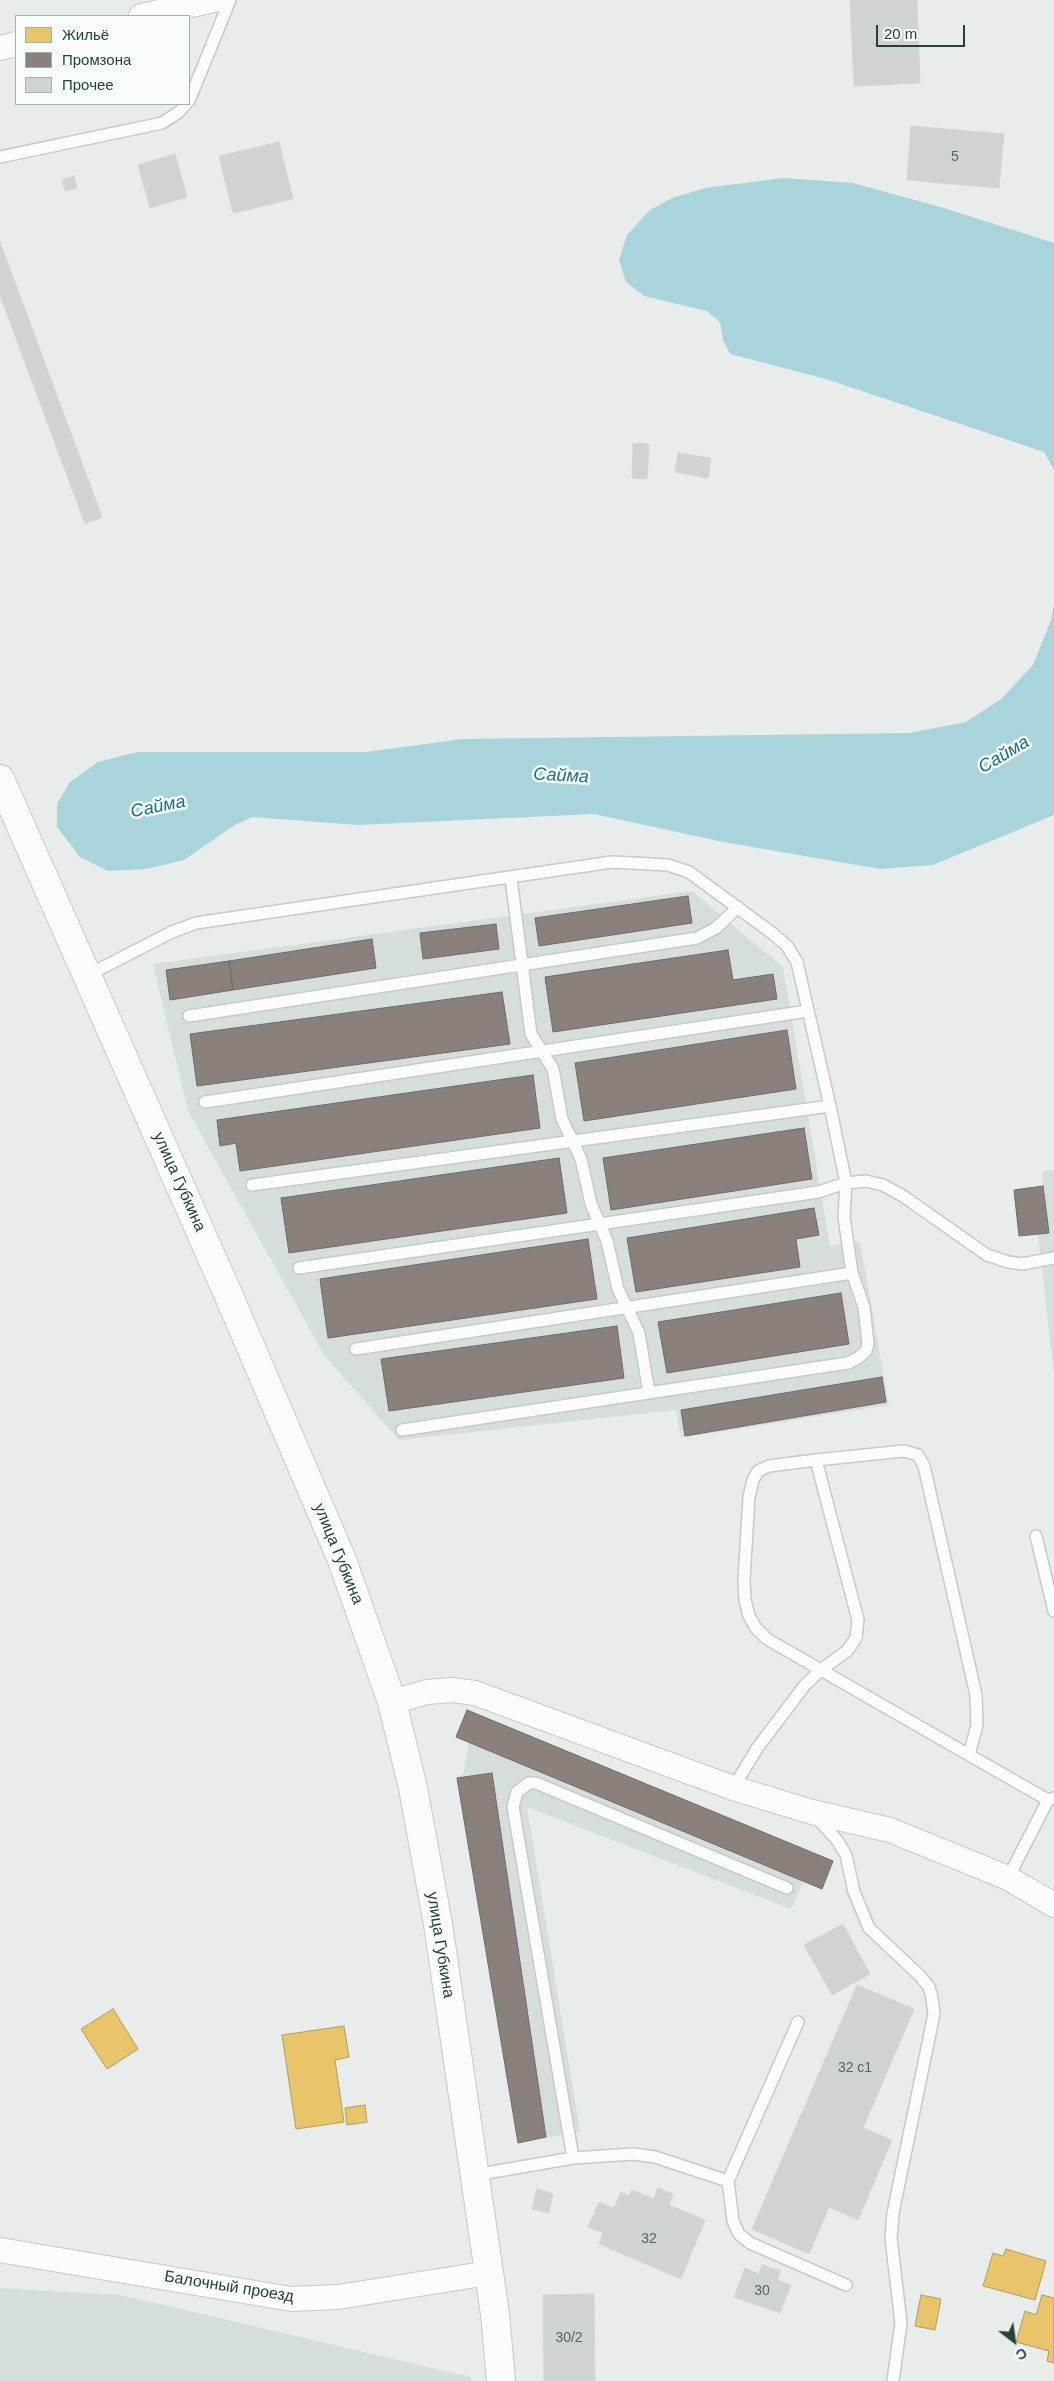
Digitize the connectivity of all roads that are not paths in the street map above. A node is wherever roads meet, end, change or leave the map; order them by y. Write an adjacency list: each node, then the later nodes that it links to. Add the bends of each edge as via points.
1 (214, 0): 3 (street)
2 (230, 0): 6 (lane)
3 (146, 15)
4 (15, 44): 5 (street)
5 (0, 48)
6 (190, 99)
7 (185, 105): 8 (lane, via 162,123)
8 (0, 157)
9 (0, 779): 13 (street, улица Губкина)
10 (511, 878): 11 (lane, via 612,862 668,865 689,872); 12 (lane); 13 (lane, via 196,924 172,932)
11 (738, 907): 12 (lane, via 716,928 697,938); 14 (lane, via 787,946 796,962)
12 (522, 964): 15 (lane); 16 (lane, via 531,1034)
13 (88, 976): 34 (street, улица Губкина, via 342,1560)
14 (808, 1011): 16 (lane); 18 (lane)
15 (189, 1016)
16 (542, 1051): 17 (lane); 19 (lane, via 553,1069 562,1119)
17 (205, 1102)
18 (830, 1106): 19 (lane); 20 (lane)
19 (573, 1141): 21 (lane); 22 (lane)
20 (846, 1183): 22 (lane, via 818,1192); 23 (lane, via 866,1181 883,1185 987,1255 1022,1264); 25 (lane, via 844,1217)
21 (252, 1184)
22 (600, 1224): 24 (lane); 26 (lane, via 618,1289)
23 (1054, 1258)
24 (299, 1268)
25 (852, 1272): 26 (lane); 28 (lane, via 864,1307 868,1344 858,1358 848,1363)
26 (627, 1307): 27 (lane); 28 (lane, via 640,1333)
27 (356, 1349)
28 (649, 1392): 29 (lane)
29 (402, 1430)
30 (816, 1460): 33 (lane, via 858,1620 856,1638 846,1651); 33 (lane, via 769,1466 758,1471 749,1497 744,1580 747,1608 756,1628 767,1639); 35 (lane, via 904,1451 918,1455 924,1466 976,1695 976,1725)
31 (1036, 1536): 32 (lane)
32 (1054, 1611)
33 (822, 1669): 35 (lane); 36 (lane, via 805,1685 758,1747)
34 (392, 1702): 36 (street, via 427,1692 452,1690 475,1693); 44 (street, улица Губкина, via 413,1788 438,1924)
35 (969, 1755): 37 (lane)
36 (733, 1788): 38 (street)
37 (1051, 1799): 39 (lane)
38 (812, 1812): 39 (street, via 890,1830); 50 (lane, via 846,1855 854,1892 869,1928 919,1975 929,1987 932,1998 933,2022 893,2213 891,2238 902,2323)
39 (1008, 1878): 41 (street)
40 (787, 1888): 43 (lane, via 536,1782 517,1792 512,1807)
41 (1054, 1905)
42 (798, 2022): 45 (lane)
43 (573, 2158): 44 (lane); 45 (lane, via 632,2154 655,2157)
44 (475, 2175): 47 (street, улица Губкина)
45 (728, 2181): 48 (lane, via 733,2221 739,2234 750,2244)
46 (0, 2250): 47 (street, Балочный проезд, via 291,2299 338,2297)
47 (489, 2273): 49 (street, улица Губкина)
48 (846, 2285)
49 (501, 2381)
50 (893, 2381)

